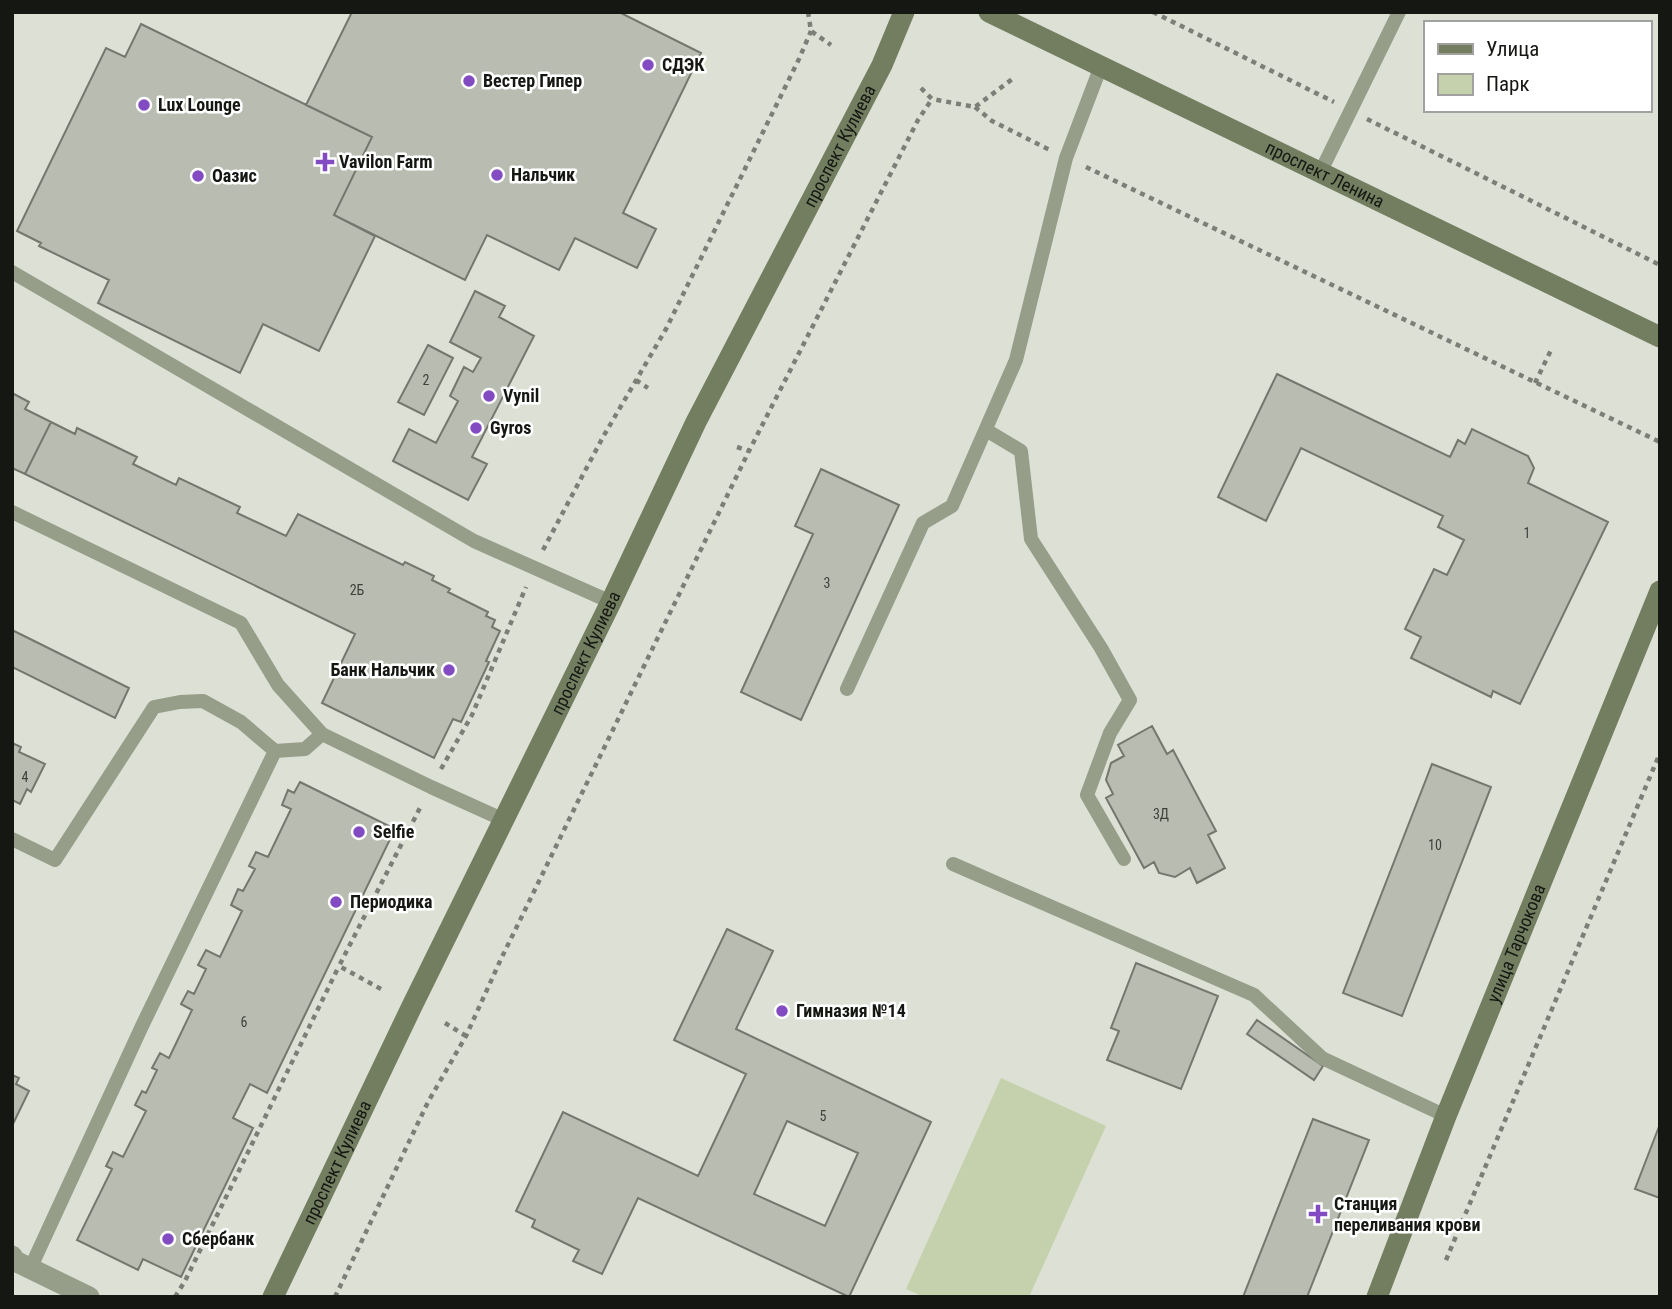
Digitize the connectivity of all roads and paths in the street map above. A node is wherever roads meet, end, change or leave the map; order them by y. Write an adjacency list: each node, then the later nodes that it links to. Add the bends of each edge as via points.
1 (808, 12): 6 (path)
2 (904, 12): 30 (main road, проспект Кулиева, via 882,65 696,422)
3 (989, 12): 8 (main road, проспект Ленина)
4 (1153, 12): 13 (path)
5 (1399, 12): 13 (lane)
6 (811, 31): 7 (path); 20 (path, via 666,329)
7 (831, 45)
8 (1101, 66): 14 (lane); 15 (main road, проспект Ленина)
9 (1014, 76): 12 (path)
10 (921, 88): 11 (path)
11 (932, 99): 12 (path); 26 (path)
12 (975, 107): 14 (path, via 992,121)
13 (1351, 110): 15 (lane); 16 (path)
14 (1066, 158): 21 (path); 23 (lane, via 1016,360)
15 (1320, 173): 18 (main road, проспект Ленина)
16 (1660, 265)
17 (12, 272): 28 (lane, via 474,541)
18 (1660, 337)
19 (1552, 348): 21 (path)
20 (636, 380): 22 (path); 28 (path)
21 (1535, 383): 24 (path)
22 (648, 388)
23 (986, 430): 31 (lane, via 952,506 923,523); 38 (lane, via 1021,451 1031,540 1130,700 1110,733 1087,794)
24 (1660, 442)
25 (737, 447): 26 (path)
26 (748, 451): 43 (path)
27 (12, 512): 32 (lane, via 241,623 278,685)
28 (534, 568): 30 (lane); 35 (path, via 472,715)
29 (1660, 591): 44 (main road, улица Тарчокова)
30 (611, 602): 36 (main road, проспект Кулиева)
31 (847, 689)
32 (322, 734): 33 (lane, via 305,749); 35 (lane)
33 (275, 751): 37 (lane, via 241,722 203,701 154,708 55,860); 47 (lane)
34 (1660, 753): 46 (path)
35 (431, 787): 36 (lane); 40 (path)
36 (504, 820): 50 (main road, проспект Кулиева)
37 (12, 839)
38 (1124, 859)
39 (953, 864): 44 (lane, via 1254,995 1322,1058)
40 (338, 966): 41 (path); 49 (path)
41 (381, 989)
42 (445, 1023): 43 (path)
43 (466, 1036): 51 (path, via 428,1102)
44 (1446, 1116): 52 (main road, улица Тарчокова)
45 (12, 1256): 47 (street)
46 (1446, 1260)
47 (30, 1269): 48 (street)
48 (89, 1297)
49 (175, 1297)
50 (273, 1297)
51 (335, 1297)
52 (1377, 1297)

